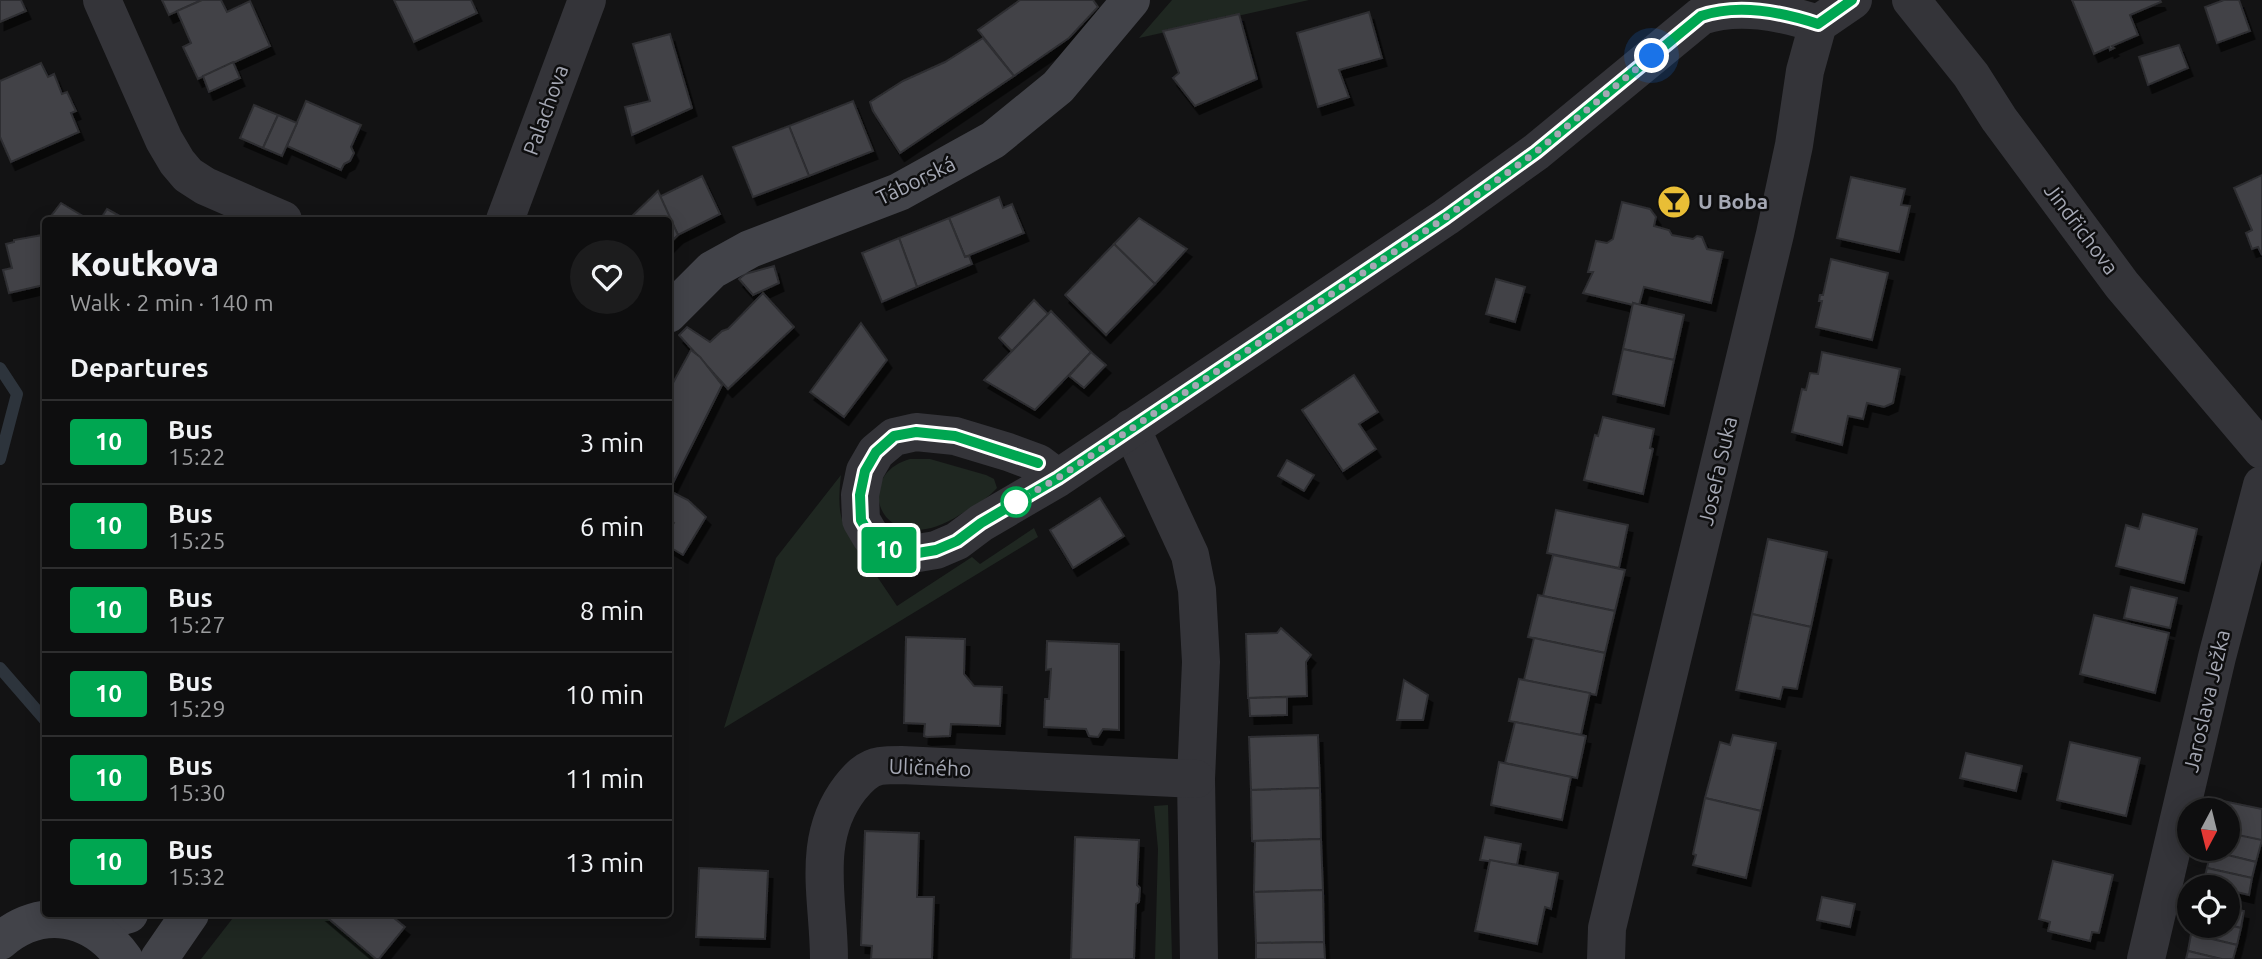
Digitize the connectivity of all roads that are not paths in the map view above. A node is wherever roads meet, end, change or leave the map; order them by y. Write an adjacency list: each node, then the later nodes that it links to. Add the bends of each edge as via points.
1 (102, 0): 7 (street, via 177,162 205,186)
2 (587, 0): 8 (street, Palachova)
3 (1131, 0): 9 (street, Táborská, via 1058,87 993,141 899,192 750,249 712,270)
4 (1853, 0): 6 (street)
5 (1911, 0): 11 (street, Jindřichova, via 1971,75 2122,285)
6 (1818, 24): 10 (street, via 1793,15 1738,9 1701,16 1536,152); 24 (street, Josefa Suka, via 1772,247 1607,928)
7 (276, 217)
8 (506, 217)
9 (672, 310)
10 (1131, 428): 12 (street); 14 (street, via 1190,555 1197,590 1201,662)
11 (2262, 450)
12 (1058, 478): 12 (street, via 936,550 891,551 871,537 861,520 865,471 876,452 894,436 916,432 955,436 1038,463)
13 (2262, 485): 25 (street, Jaroslava Ježka)
14 (1196, 779): 22 (street, Uličného, via 878,766 864,773 842,799 825,841); 23 (street)
15 (119, 917): 18 (street)
16 (188, 917): 21 (street)
17 (17, 919): 18 (street, via 67,920); 19 (street, via 20,927)
18 (88, 926): 20 (street, via 115,946)
19 (0, 940)
20 (124, 959)
21 (159, 959)
22 (829, 959)
23 (1199, 959)
24 (1606, 959)
25 (2146, 959)

